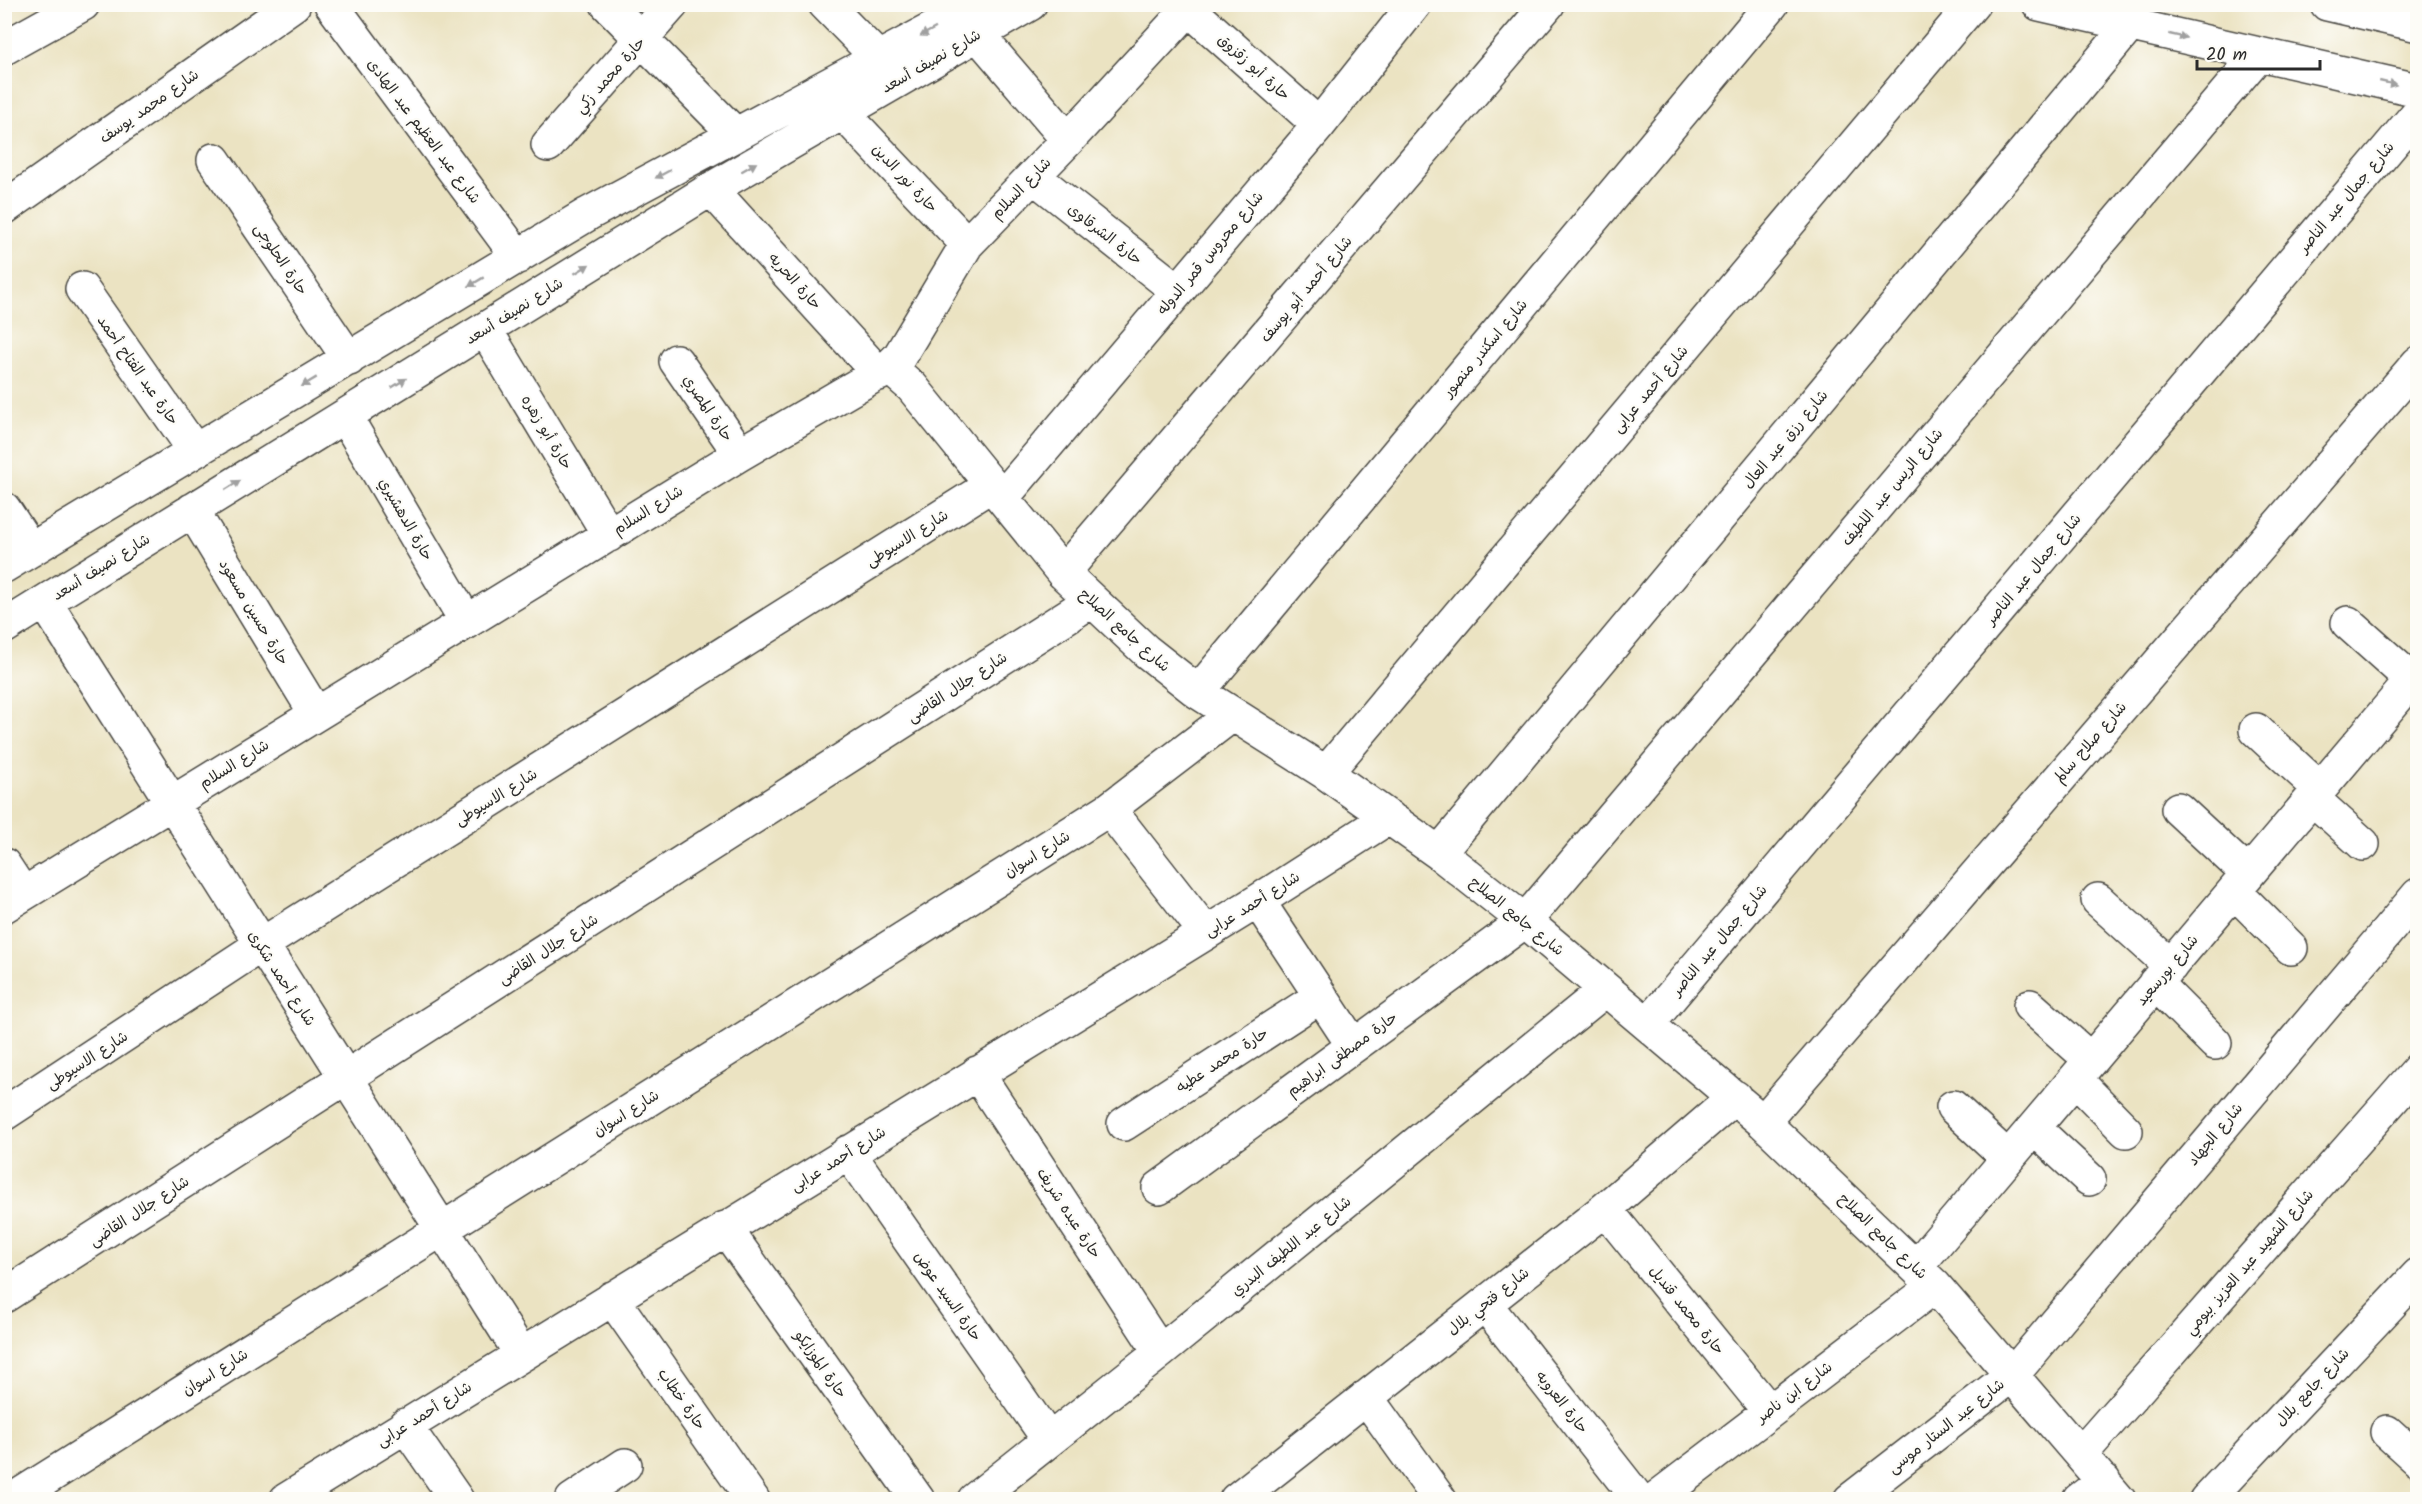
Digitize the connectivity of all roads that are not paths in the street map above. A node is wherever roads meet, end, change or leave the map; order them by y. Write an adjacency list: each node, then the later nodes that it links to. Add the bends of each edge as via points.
1 (83, 4): 19 (street)
2 (294, 4): 32 (street, شارع محمد يوسف)
3 (331, 4): 34 (street, شارع عبد العظيم عبد الهادى)
4 (606, 4): 18 (street)
5 (672, 4): 18 (street, حارة محمد زكي)
6 (1030, 4): 15 (street, شارع نصيف أسعد)
7 (1415, 4): 25 (street, شارع محروس قمر الدوله)
8 (1548, 4): 50 (street, شارع أحمد أبو يوسف)
9 (1773, 4): 57 (street, شارع اسكندر منصور)
10 (1973, 4): 61 (street, شارع أحمد عرابى)
11 (2038, 4): 16 (street)
12 (2327, 4): 17 (street)
13 (1191, 7): 25 (street, حارة أبو زقزوق); 27 (street, شارع السلام)
14 (834, 8): 21 (street)
15 (979, 20): 21 (street, شارع نصيف أسعد, one-way to 21); 23 (street, شارع نصيف أسعد); 27 (street)
16 (2130, 25): 20 (street, one-way to 20); 68 (street, شارع رزق عبد العال)
17 (2418, 25)
18 (642, 40): 26 (street); 28 (street, حارة محمد زكي)
19 (4, 48)
20 (2259, 54): 22 (street, one-way to 22); 75 (street, شارع الريس عبد اللطيف)
21 (878, 58): 26 (street, شارع نصيف أسعد)
22 (2418, 90)
23 (843, 113): 31 (street, شارع نصيف أسعد, one-way to 23); 33 (street, حارة نور الدين)
24 (2418, 113): 83 (street, شارع جمال عبد الناصر)
25 (1319, 124): 36 (street, شارع محروس قمر الدوله)
26 (736, 135): 34 (street, شارع نصيف أسعد, one-way to 34, via 588,214)
27 (1068, 140): 30 (street, شارع السلام)
28 (548, 145)
29 (214, 160): 38 (street, حارة الحلوجى)
30 (1033, 176): 33 (street, شارع السلام); 36 (street, حارة الشرقاوى)
31 (711, 189): 37 (street, شارع نصيف أسعد, one-way to 31); 41 (street, حارة الحريه)
32 (4, 208)
33 (967, 244): 41 (street, شارع السلام, via 899,357)
34 (518, 257): 38 (street, شارع نصيف أسعد, one-way to 38)
35 (82, 289): 43 (street, حارة عبد الفتاح أحمد)
36 (1178, 291): 45 (street, شارع محروس قمر الدوله)
37 (485, 329): 42 (street, شارع نصيف أسعد, one-way to 37); 48 (street, حارة أبو زهره)
38 (349, 358): 43 (street, شارع نصيف أسعد, one-way to 43)
39 (676, 361): 44 (street, حارة المصري)
40 (2418, 363): 93 (street, شارع صلاح سالم)
41 (884, 371): 44 (street, شارع السلام); 45 (street, شارع جامع الصلاح, via 912,387)
42 (345, 416): 47 (street, شارع نصيف أسعد, one-way to 42); 53 (street, حارة الدهشيري)
43 (195, 451): 49 (street, شارع نصيف أسعد)
44 (740, 454): 48 (street, شارع السلام)
45 (996, 492): 50 (street, شارع جامع الصلاح); 77 (street, شارع الاسيوطى)
46 (4, 509): 49 (street)
47 (192, 510): 51 (street, شارع نصيف أسعد); 58 (street, حارة حسين مسعود)
48 (609, 535): 53 (street, شارع السلام)
49 (18, 558)
50 (1063, 573): 52 (street, شارع جامع الصلاح)
51 (45, 602): 55 (street, شارع نصيف أسعد); 63 (street, شارع أحمد شكرى)
52 (1091, 602): 57 (street, شارع جامع الصلاح); 89 (street, شارع جلال القاضى)
53 (466, 621): 58 (street, شارع السلام)
54 (2348, 623): 56 (street)
55 (4, 627)
56 (2415, 677): 62 (street, شارع بورسعيد)
57 (1198, 692): 59 (street, شارع جامع الصلاح)
58 (316, 714): 63 (street, شارع السلام)
59 (1232, 715): 61 (street, شارع جامع الصلاح); 64 (street, شارع اسوان)
60 (2256, 729): 62 (street)
61 (1326, 773): 66 (street, شارع جامع الصلاح)
62 (2316, 793): 67 (street); 70 (street, شارع بورسعيد)
63 (171, 803): 72 (street, شارع السلام); 77 (street, شارع أحمد شكرى)
64 (1109, 808): 76 (street); 103 (street, شارع اسوان)
65 (2178, 809): 70 (street)
66 (1389, 817): 68 (street, شارع جامع الصلاح); 74 (street, شارع أحمد عرابى)
67 (2362, 844)
68 (1439, 853): 75 (street, شارع جامع الصلاح)
69 (4, 866): 72 (street)
70 (2241, 882): 78 (street); 79 (street, شارع بورسعيد)
71 (2418, 895): 111 (street, شارع الجهاد)
72 (14, 900)
73 (2098, 900): 79 (street)
74 (1258, 901): 76 (street, شارع أحمد عرابى); 81 (street)
75 (1525, 921): 80 (street, شارع جامع الصلاح); 85 (street, حارة مصطفى ابراهيم)
76 (1206, 933): 88 (street, شارع أحمد عرابى)
77 (261, 945): 89 (street, شارع أحمد شكرى); 92 (street, شارع الاسيوطى)
78 (2291, 948)
79 (2163, 974): 84 (street); 86 (street, شارع بورسعيد)
80 (1605, 990): 83 (street, شارع جامع الصلاح); 109 (street, شارع عبد اللطيف البدري)
81 (1321, 996): 85 (street); 94 (street, حارة محمد عطيه)
82 (2030, 1006): 86 (street)
83 (1647, 1024): 90 (street, شارع جامع الصلاح)
84 (2215, 1043)
85 (1353, 1045): 100 (street, حارة مصطفى ابراهيم)
86 (2083, 1069): 95 (street, شارع بورسعيد); 96 (street)
87 (2418, 1070): 117 (street, شارع الشهيد عبد العزيز بيومي)
88 (977, 1073): 97 (street, شارع أحمد عرابى); 109 (street, حارة عبده شريف)
89 (346, 1078): 103 (street, شارع أحمد شكرى); 106 (street, شارع جلال القاضى)
90 (1736, 1096): 93 (street, شارع جامع الصلاح); 101 (street, شارع فتحي بلال)
91 (1953, 1107): 98 (street)
92 (4, 1114)
93 (1763, 1122): 105 (street, شارع جامع الصلاح)
94 (1124, 1124)
95 (2034, 1128): 98 (street, شارع بورسعيد); 99 (street)
96 (2126, 1131)
97 (848, 1152): 102 (street, شارع أحمد عرابى); 116 (street, حارة السيد عوض)
98 (2008, 1158): 105 (street, شارع بورسعيد)
99 (2089, 1179)
100 (1159, 1188)
101 (1605, 1209): 108 (street, شارع فتحي بلال); 113 (street, حارة محمد قنديل)
102 (725, 1228): 107 (street, شارع أحمد عرابى); 127 (street, حارة الموزايكو)
103 (441, 1229): 110 (street, شارع أحمد شكرى); 123 (street, شارع اسوان)
104 (2418, 1275): 133 (street, شارع جامع بلال)
105 (1925, 1276): 111 (street, شارع جامع الصلاح); 113 (street, شارع ابن ناصر)
106 (4, 1296)
107 (612, 1298): 110 (street, شارع أحمد عرابى); 126 (street, حارة خطاب)
108 (1485, 1304): 112 (street, شارع فتحي بلال); 130 (street, حارة العروبه)
109 (1160, 1352): 116 (street, شارع عبد اللطيف البدري)
110 (521, 1354): 114 (street, شارع أحمد عرابى)
111 (2013, 1374): 117 (street, شارع جامع الصلاح); 132 (street, شارع عبد الستار موسى)
112 (1366, 1398): 122 (street, شارع فتحي بلال); 129 (street)
113 (1769, 1411): 131 (street, شارع ابن ناصر)
114 (405, 1425): 124 (street, شارع أحمد عرابى); 125 (street)
115 (2387, 1432): 118 (street)
116 (1048, 1440): 128 (street, شارع عبد اللطيف البدري)
117 (2081, 1454): 120 (street, شارع جامع الصلاح)
118 (2418, 1460)
119 (625, 1465): 121 (street)
120 (2101, 1493)
121 (588, 1495)
122 (1247, 1496)
123 (12, 1500)
124 (286, 1500)
125 (457, 1500)
126 (753, 1500)
127 (918, 1500)
128 (974, 1500)
129 (1440, 1500)
130 (1639, 1500)
131 (1654, 1500)
132 (1850, 1500)
133 (2206, 1500)

